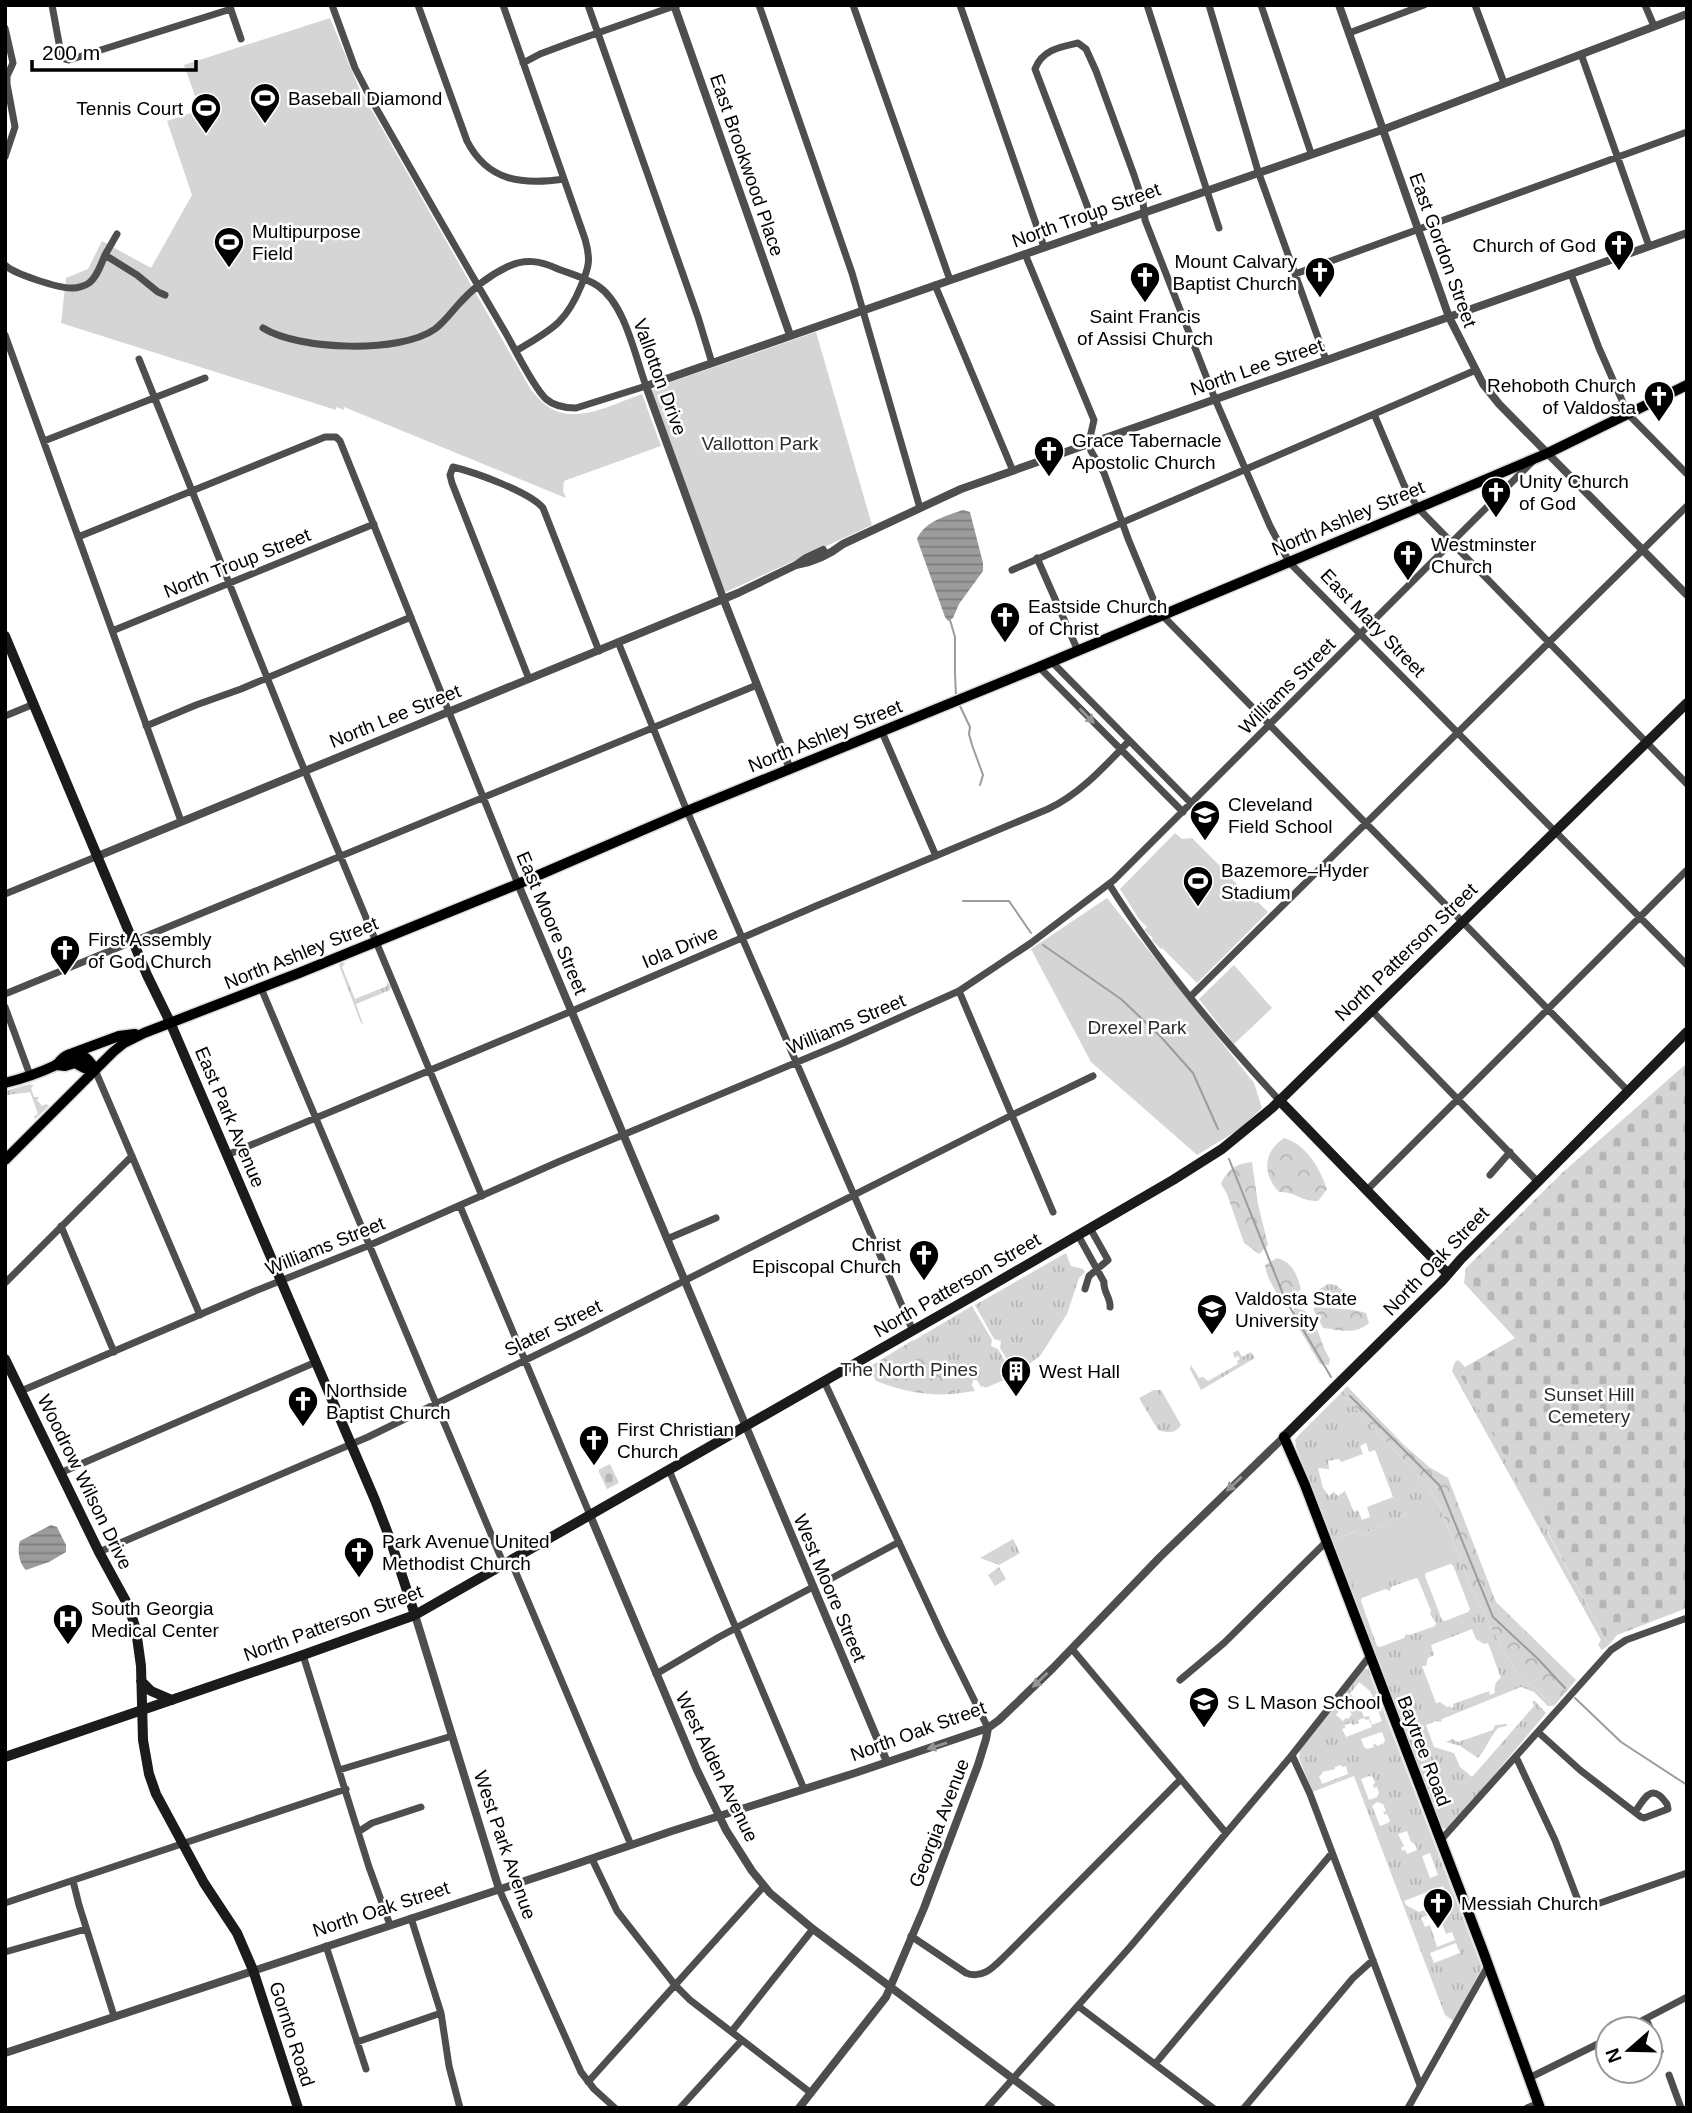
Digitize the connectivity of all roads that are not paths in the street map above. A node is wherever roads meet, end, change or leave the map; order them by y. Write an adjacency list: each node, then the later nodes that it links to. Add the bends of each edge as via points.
1 (52, 5): 17 (street, via 61,54 69,60)
2 (332, 5): 50 (street, via 361,80)
3 (418, 5): 33 (street, via 467,141 477,157 496,173 514,180)
4 (503, 5): 25 (street)
5 (588, 5): 21 (street)
6 (759, 5): 53 (street)
7 (853, 5): 49 (street)
8 (960, 5): 42 (street)
9 (1147, 5): 34 (street)
10 (1209, 5): 32 (street)
11 (1261, 5): 29 (street)
12 (1339, 5): 22 (street, East Gordon Street)
13 (1424, 5): 22 (street)
14 (1475, 5): 26 (street)
15 (1645, 5): 19 (street)
16 (675, 6): 21 (street); 57 (street, East Brookwood Place)
17 (231, 7): 23 (street)
18 (1687, 14): 19 (street, North Troup Street)
19 (1654, 26): 24 (street, North Troup Street)
20 (5, 28): 31 (street, via 13,63 7,84 15,127)
21 (598, 33): 25 (street); 61 (street)
22 (1349, 33): 27 (street, East Gordon Street)
23 (241, 39)
24 (1581, 54): 26 (street, North Troup Street); 30 (street)
25 (523, 63): 33 (street)
26 (1504, 83): 27 (street, North Troup Street)
27 (1382, 130): 29 (street, North Troup Street); 38 (street, East Gordon Street)
28 (1687, 132): 30 (street)
29 (1311, 153): 32 (street, North Troup Street)
30 (1618, 156): 38 (street); 41 (street)
31 (5, 157)
32 (1258, 171): 34 (street, North Troup Street); 46 (street)
33 (564, 179): 48 (street, via 588,247 589,269)
34 (1206, 189): 35 (street, North Troup Street); 36 (street)
35 (1144, 212): 37 (street, North Troup Street); 37 (street, East Mary Street, via 1086,49 1078,43 1057,48 1045,53 1035,69); 67 (street, East Mary Street)
36 (1219, 228)
37 (1096, 229): 42 (street, North Troup Street)
38 (1418, 230): 46 (street); 54 (street, East Gordon Street)
39 (1687, 233): 41 (street, North Lee Street)
40 (117, 234): 44 (street)
41 (1649, 246): 47 (street, North Lee Street)
42 (1044, 247): 43 (street, North Troup Street)
43 (1025, 254): 49 (street, North Troup Street); 71 (street, via 1094,420)
44 (105, 255): 45 (street, via 88,284 72,288); 52 (street)
45 (5, 265)
46 (1295, 274): 60 (street)
47 (1571, 274): 54 (street, North Lee Street); 69 (street)
48 (584, 279): 50 (street, Vallotton Drive, via 528,261 507,267); 58 (street, via 562,321); 65 (street, Vallotton Drive, via 604,291 618,310)
49 (950, 280): 51 (street, North Troup Street)
50 (478, 285): 55 (street, Vallotton Drive, via 435,329 405,341 362,347 281,336); 58 (street)
51 (935, 285): 53 (street, North Troup Street); 75 (street)
52 (165, 295)
53 (863, 310): 57 (street, North Troup Street); 79 (street)
54 (1449, 317): 60 (street, North Lee Street); 62 (street, East Gordon Street)
55 (263, 328)
56 (5, 335): 70 (street)
57 (790, 335): 61 (street, North Troup Street)
58 (516, 351): 65 (street, North Troup Street, via 540,392 560,407 576,408)
59 (139, 359): 66 (street)
60 (1326, 360): 67 (street, North Lee Street)
61 (712, 363): 65 (street, North Troup Street)
62 (1476, 370): 68 (street); 72 (street, East Gordon Street, via 1488,392)
63 (205, 378): 66 (street)
64 (1687, 385): 69 (main road, North Ashley Street)
65 (646, 386): 91 (street, Vallotton Drive)
66 (154, 398): 70 (street); 77 (street)
67 (1215, 399): 71 (street, North Lee Street); 74 (street, East Mary Street)
68 (1374, 414): 74 (street); 80 (street)
69 (1628, 414): 72 (main road, North Ashley Street); 76 (street)
70 (44, 441): 83 (street)
71 (1089, 442): 75 (street, North Lee Street); 81 (street)
72 (1548, 453): 73 (main road, North Ashley Street); 85 (street, East Gordon Street)
73 (1536, 459): 80 (main road, North Ashley Street); 84 (street, Williams Street)
74 (1245, 468): 81 (street); 87 (street, East Mary Street)
75 (1013, 471): 79 (street, North Lee Street)
76 (1687, 474)
77 (192, 491): 82 (street, East Moore Street, via 336,436); 83 (street); 89 (street)
78 (1687, 506): 85 (street)
79 (920, 508): 91 (street, North Lee Street, via 809,563)
80 (1418, 509): 84 (street); 87 (main road, North Ashley Street)
81 (1122, 523): 86 (street); 92 (street)
82 (374, 524): 89 (street, North Troup Street); 93 (street, East Moore Street)
83 (78, 537): 94 (street)
84 (1452, 544): 95 (street, Williams Street); 98 (street)
85 (1642, 550): 90 (street, East Gordon Street); 98 (street)
86 (1037, 558): 88 (street); 100 (street)
87 (1289, 562): 92 (main road, North Ashley Street); 95 (street, East Mary Street)
88 (1012, 570)
89 (229, 583): 94 (street, North Troup Street); 103 (street)
90 (1687, 595)
91 (723, 598): 97 (street, North Lee Street); 105 (street, Vallotton Drive)
92 (1162, 615): 100 (main road, North Ashley Street); 110 (street)
93 (411, 617): 103 (street); 108 (street, East Moore Street)
94 (112, 631): 111 (street)
95 (1362, 634): 110 (street, Williams Street); 114 (street, East Mary Street)
96 (5, 636): 107 (main road, East Park Avenue)
97 (618, 642): 99 (street, North Lee Street); 112 (street)
98 (1549, 643): 114 (street); 116 (street)
99 (599, 651): 104 (street, North Lee Street); 104 (street, via 543,508 518,492 453,467 452,483)
100 (1077, 651): 101 (main road, North Ashley Street)
101 (1052, 662): 102 (main road, North Ashley Street); 115 (street)
102 (1039, 667): 113 (main road, North Ashley Street); 117 (street, one-way to 117)
103 (268, 678): 111 (street); 119 (street)
104 (529, 679): 108 (street, North Lee Street)
105 (757, 685): 112 (street); 118 (street, Vallotton Drive)
106 (1687, 703): 116 (main road, North Patterson Street)
107 (34, 704): 109 (street); 129 (main road, East Park Avenue)
108 (449, 712): 119 (street, North Lee Street); 121 (street, East Moore Street)
109 (5, 716)
110 (1269, 725): 122 (street, Williams Street); 126 (street)
111 (146, 726): 125 (street)
112 (653, 728): 121 (street); 123 (street)
113 (882, 732): 118 (main road, North Ashley Street); 130 (street)
114 (1458, 733): 126 (street); 127 (street, East Mary Street)
115 (1129, 741): 117 (street, Iola Drive); 122 (street)
116 (1646, 742): 120 (street); 127 (main road, North Patterson Street)
117 (1121, 749): 124 (street); 130 (street, Iola Drive, via 1064,802)
118 (790, 769): 123 (main road, North Ashley Street)
119 (306, 770): 125 (street, North Lee Street); 128 (street)
120 (1687, 784)
121 (483, 797): 128 (street); 132 (street, East Moore Street)
122 (1191, 803): 124 (street, Williams Street)
123 (687, 811): 132 (main road, North Ashley Street); 137 (street)
124 (1183, 811): 133 (street, Williams Street)
125 (181, 821): 129 (street, North Lee Street)
126 (1366, 823): 136 (street); 144 (street)
127 (1554, 832): 135 (street, East Mary Street); 136 (main road, North Patterson Street)
128 (341, 855): 138 (street); 139 (street)
129 (98, 856): 134 (street, North Lee Street); 138 (main road, East Park Avenue)
130 (936, 856): 137 (street, Iola Drive)
131 (1687, 870): 135 (street)
132 (518, 884): 139 (main road, North Ashley Street); 147 (street, East Moore Street)
133 (1109, 884): 142 (street, Williams Street); 144 (street)
134 (5, 894)
135 (1639, 917): 140 (street, East Mary Street); 146 (street)
136 (1463, 921): 146 (street); 148 (main road, North Patterson Street)
137 (741, 938): 147 (street, Iola Drive); 153 (street)
138 (133, 941): 143 (street); 149 (main road, East Park Avenue)
139 (376, 942): 141 (main road, North Ashley Street); 156 (street)
140 (1687, 965)
141 (261, 988): 149 (main road, North Ashley Street); 164 (street)
142 (959, 992): 153 (street, Williams Street); 163 (street)
143 (5, 994)
144 (1191, 996): 162 (street)
145 (5, 1007): 157 (street)
146 (1547, 1007): 160 (street); 161 (street)
147 (572, 1011): 156 (street, Iola Drive); 165 (street, East Moore Street)
148 (1372, 1011): 161 (street); 162 (main road, North Patterson Street)
149 (170, 1022): 150 (main road, North Ashley Street); 167 (main road, East Park Avenue)
150 (144, 1032): 152 (main road); 155 (main road, North Ashley Street, via 124,1043)
151 (1687, 1032): 160 (main road, North Oak Street)
152 (71, 1054): 154 (main road); 155 (main road, via 91,1060)
153 (797, 1063): 165 (street, Williams Street); 173 (street)
154 (57, 1065): 155 (main road, via 75,1063); 157 (main road)
155 (95, 1070): 168 (street); 169 (main road, North Ashley Street)
156 (429, 1071): 164 (street, Iola Drive); 174 (street)
157 (30, 1075): 159 (main road)
158 (1093, 1076): 163 (street, Slater Street)
159 (5, 1083)
160 (1628, 1091): 171 (main road, North Oak Street)
161 (1458, 1099): 166 (street); 172 (street)
162 (1279, 1100): 172 (main road); 179 (main road, North Patterson Street, via 1217,1152)
163 (1012, 1115): 173 (street, Slater Street); 176 (street)
164 (315, 1118): 167 (street, Iola Drive); 182 (street)
165 (624, 1136): 174 (street, Williams Street); 181 (street, East Moore Street)
166 (1510, 1152): 170 (street); 171 (street)
167 (227, 1155): 186 (main road, East Park Avenue)
168 (132, 1156): 178 (street); 190 (street)
169 (5, 1160)
170 (1490, 1175)
171 (1538, 1182): 184 (main road, North Oak Street)
172 (1366, 1191): 184 (main road)
173 (854, 1195): 185 (street, Slater Street); 191 (street)
174 (482, 1196): 175 (street, Williams Street)
175 (460, 1206): 182 (street, Williams Street); 194 (street)
176 (1053, 1212)
177 (716, 1218): 181 (street)
178 (61, 1226): 187 (street); 192 (street)
179 (1090, 1228): 180 (main road, North Patterson Street); 183 (street, via 1108,1260)
180 (1078, 1235): 183 (street); 191 (main road, North Patterson Street)
181 (667, 1239): 185 (street, East Moore Street)
182 (370, 1245): 186 (street, Williams Street); 198 (street)
183 (1097, 1270): 188 (street, via 1088,1276); 189 (street)
184 (1448, 1275): 200 (main road, North Oak Street)
185 (685, 1280): 194 (street, Slater Street); 199 (street, East Moore Street)
186 (282, 1282): 190 (street, Williams Street); 195 (main road, East Park Avenue)
187 (5, 1283)
188 (1085, 1289)
189 (1110, 1307)
190 (200, 1315): 192 (street, Williams Street)
191 (913, 1331): 196 (main road, North Patterson Street)
192 (114, 1352): 197 (street, Williams Street)
193 (5, 1359): 197 (main road, Woodrow Wilson Drive)
194 (524, 1360): 198 (street, Slater Street); 204 (street)
195 (316, 1362): 201 (main road, East Park Avenue); 203 (street)
196 (824, 1381): 199 (main road, North Patterson Street); 205 (street)
197 (21, 1391): 203 (main road, Woodrow Wilson Drive)
198 (436, 1403): 201 (street, Slater Street); 208 (street)
199 (746, 1426): 202 (main road, North Patterson Street); 210 (street, West Moore Street)
200 (1284, 1437): 206 (main road, Baytree Road); 214 (street, North Oak Street, one-way to 214)
201 (351, 1444): 207 (street, Slater Street); 211 (main road, East Park Avenue, via 389,1535)
202 (669, 1470): 204 (main road, North Patterson Street); 213 (street)
203 (60, 1473): 207 (main road, Woodrow Wilson Drive)
204 (590, 1515): 208 (main road, North Patterson Street); 217 (street, West Alden Avenue)
205 (899, 1542): 209 (street); 222 (street)
206 (1326, 1542): 216 (main road, Baytree Road); 218 (street)
207 (99, 1552): 219 (main road, Woodrow Wilson Drive, via 129,1607)
208 (508, 1563): 211 (main road, North Patterson Street); 240 (street)
209 (832, 1578)
210 (813, 1587): 213 (street); 228 (street, West Moore Street)
211 (415, 1615): 215 (main road, North Patterson Street); 224 (street, West Park Avenue)
212 (1687, 1618): 223 (street, via 1611,1650)
213 (736, 1627): 217 (street); 232 (street)
214 (1072, 1649): 222 (street, North Oak Street, one-way to 222); 230 (street)
215 (303, 1655): 220 (main road, North Patterson Street); 229 (street)
216 (1369, 1657): 225 (street); 238 (main road, Baytree Road)
217 (656, 1674): 235 (street, West Alden Avenue)
218 (1180, 1680)
219 (141, 1681): 220 (main road); 221 (main road, Woodrow Wilson Drive)
220 (172, 1700): 221 (main road, North Patterson Street)
221 (141, 1711): 226 (main road, North Patterson Street); 239 (main road, Woodrow Wilson Drive, via 149,1774)
222 (988, 1728): 228 (street, North Oak Street, one-way to 228); 252 (street, Georgia Avenue)
223 (1538, 1732): 227 (street); 234 (street)
224 (452, 1737): 229 (street); 246 (street, West Park Avenue)
225 (1292, 1755): 237 (street); 241 (street)
226 (5, 1757)
227 (1516, 1757): 238 (street); 243 (street, via 1579,1903 1594,1905)
228 (887, 1762): 232 (street, North Oak Street)
229 (339, 1770): 231 (street)
230 (1181, 1779): 237 (street); 252 (street, via 985,1974 966,1973)
231 (346, 1789): 236 (street); 239 (street)
232 (804, 1789): 235 (street, North Oak Street)
233 (421, 1807): 236 (street)
234 (1635, 1812)
235 (718, 1815): 240 (street, North Oak Street); 245 (street, West Alden Avenue)
236 (358, 1832): 249 (street)
237 (1226, 1833): 261 (street)
238 (1440, 1842): 256 (main road, Baytree Road)
239 (183, 1845): 244 (street); 257 (main road, Woodrow Wilson Drive, via 237,1933)
240 (631, 1845): 242 (street, North Oak Street)
241 (1332, 1853): 255 (street); 270 (street)
242 (592, 1859): 246 (street, North Oak Street); 258 (street, via 617,1912)
243 (1687, 1873)
244 (73, 1881): 247 (street); 250 (street)
245 (764, 1886): 251 (street, West Alden Avenue); 258 (street)
246 (499, 1889): 248 (street, North Oak Street); 275 (street, West Park Avenue)
247 (5, 1903)
248 (411, 1918): 249 (street, North Oak Street); 262 (street)
249 (390, 1925): 253 (street, North Oak Street)
250 (86, 1928): 254 (street); 264 (street)
251 (813, 1929): 259 (street, West Alden Avenue); 265 (street)
252 (912, 1936): 259 (street, Georgia Avenue)
253 (326, 1946): 257 (street, North Oak Street); 267 (street)
254 (5, 1952)
255 (1373, 1960): 276 (street); 288 (street)
256 (1489, 1966): 274 (main road, Baytree Road); 276 (street)
257 (253, 1970): 264 (street, North Oak Street); 280 (main road, Gornto Road)
258 (675, 1985): 265 (street); 275 (street)
259 (890, 1987): 273 (street, West Alden Avenue); 277 (street, Georgia Avenue)
260 (1687, 1997): 263 (street)
261 (1078, 2006): 270 (street); 273 (street)
262 (442, 2013): 267 (street); 281 (street)
263 (1653, 2015)
264 (114, 2016): 269 (street, North Oak Street)
265 (732, 2031): 266 (street)
266 (742, 2040): 277 (street); 283 (street)
267 (357, 2042): 271 (street)
268 (1594, 2046): 274 (street)
269 (5, 2053)
270 (1155, 2064): 287 (street)
271 (366, 2069)
272 (1670, 2076): 291 (street)
273 (1012, 2078): 285 (street); 286 (street, West Alden Avenue)
274 (1530, 2078): 278 (main road, Baytree Road)
275 (588, 2081): 282 (street, West Park Avenue)
276 (1420, 2085): 289 (street)
277 (811, 2093): 284 (street, Georgia Avenue)
278 (1540, 2106): 290 (street)
279 (1687, 2106): 291 (street)
280 (298, 2108)
281 (460, 2108)
282 (615, 2108)
283 (680, 2108)
284 (799, 2108)
285 (987, 2108)
286 (1052, 2108)
287 (1213, 2108)
288 (1244, 2108)
289 (1408, 2108)
290 (1527, 2108)
291 (1682, 2108)

